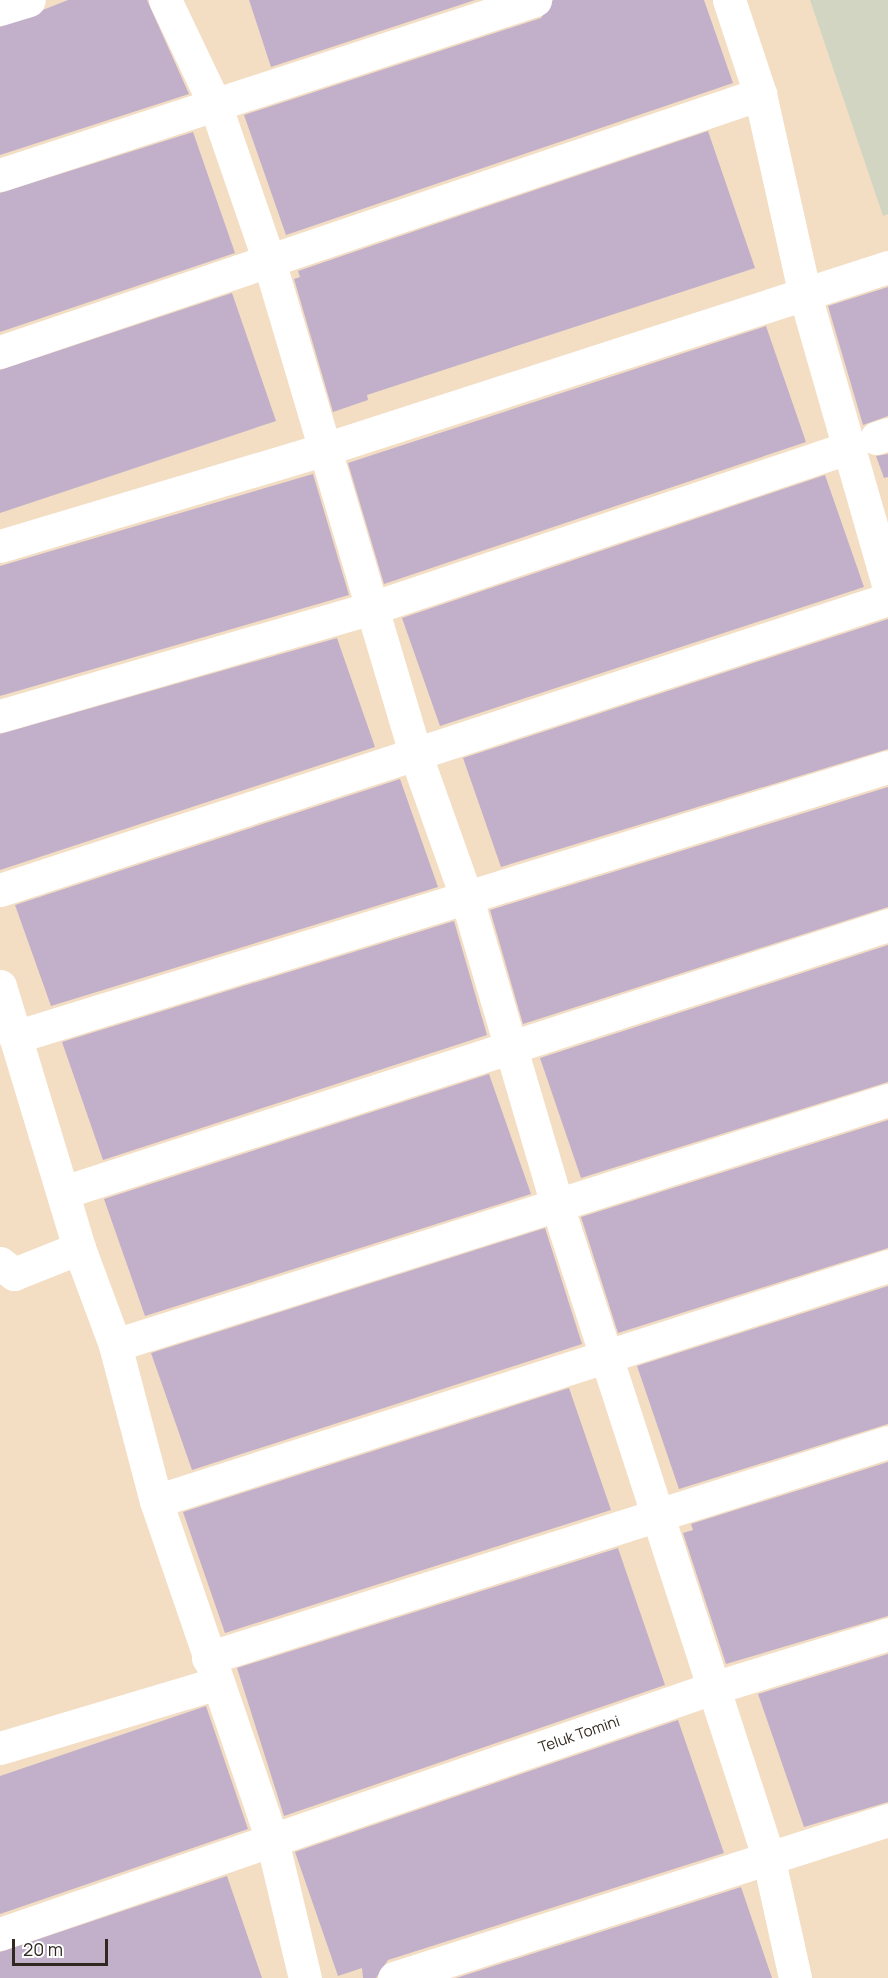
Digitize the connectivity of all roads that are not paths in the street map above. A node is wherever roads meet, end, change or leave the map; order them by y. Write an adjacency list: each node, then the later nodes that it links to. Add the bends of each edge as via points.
1 (29, 0): 5 (street)
2 (165, 0): 7 (street)
3 (535, 0): 7 (street)
4 (729, 0): 6 (street)
5 (0, 9)
6 (760, 94): 9 (street); 11 (street)
7 (216, 107): 8 (street); 9 (street)
8 (0, 175)
9 (269, 261): 12 (street); 14 (street)
10 (888, 267): 11 (street)
11 (806, 295): 13 (street); 14 (street)
12 (0, 352)
13 (870, 440): 16 (street); 18 (street)
14 (325, 448): 15 (street); 18 (street)
15 (0, 546)
16 (888, 584)
17 (888, 599): 20 (street)
18 (375, 607): 19 (street); 20 (street)
19 (0, 716)
20 (415, 753): 22 (street); 23 (street)
21 (888, 767): 23 (street)
22 (0, 890)
23 (467, 899): 26 (street); 27 (street)
24 (888, 925): 27 (street)
25 (0, 986): 26 (street)
26 (15, 1037): 29 (street)
27 (513, 1051): 29 (street); 30 (street)
28 (888, 1100): 30 (street)
29 (64, 1192): 31 (street)
30 (557, 1205): 34 (street); 35 (street)
31 (79, 1248): 32 (street, via 14,1274); 34 (street)
32 (0, 1263)
33 (888, 1266): 35 (street)
34 (115, 1345): 37 (street)
35 (606, 1360): 37 (street); 38 (street)
36 (888, 1442): 38 (street)
37 (156, 1501): 40 (street)
38 (657, 1514): 40 (street); 41 (street)
39 (888, 1634): 41 (street, Teluk Tomini)
40 (212, 1671): 42 (street); 44 (street)
41 (713, 1688): 44 (street, Teluk Tomini); 45 (street)
42 (0, 1748)
43 (888, 1820): 45 (street)
44 (272, 1840): 46 (street, Teluk Tomini); 47 (street)
45 (768, 1856): 48 (street); 49 (street)
46 (0, 1934)
47 (305, 1978)
48 (394, 1978)
49 (795, 1978)

